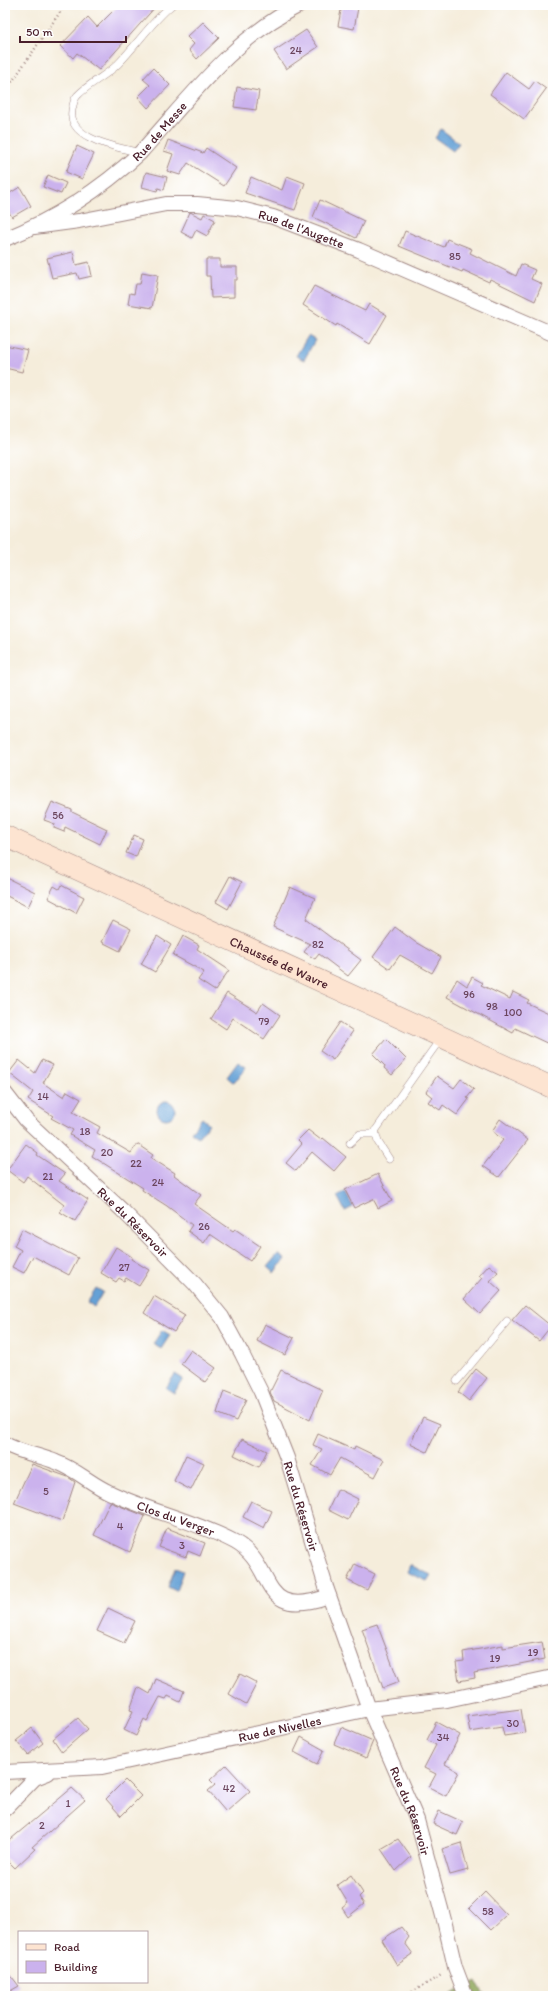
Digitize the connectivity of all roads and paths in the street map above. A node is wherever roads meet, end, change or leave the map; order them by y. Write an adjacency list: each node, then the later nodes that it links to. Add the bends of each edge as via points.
1 (65, 5): 4 (path)
2 (172, 5): 5 (lane, via 118,64 76,97 73,104 71,114 75,126 84,135)
3 (300, 5): 5 (street, Rue de Messe, via 271,20 231,52)
4 (5, 92)
5 (140, 153): 6 (street, Rue de Messe, via 107,181)
6 (34, 227): 7 (street, Rue de Messe); 8 (street, Rue de l'Augette, via 166,204 237,208 273,217 359,250)
7 (5, 239)
8 (553, 334)
9 (5, 836): 10 (street, Chaussée de Wavre)
10 (442, 1036): 11 (street, Chaussée de Wavre); 13 (lane)
11 (553, 1088)
12 (5, 1093): 19 (street, Rue du Réservoir, via 26,1120 170,1258 222,1318 261,1392 288,1458)
13 (375, 1131): 14 (lane, via 373,1134 360,1134); 15 (lane, via 378,1142)
14 (350, 1143)
15 (389, 1159)
16 (507, 1321): 17 (lane)
17 (457, 1381)
18 (5, 1444): 19 (street, Clos du Verger, via 57,1462 110,1493 236,1542 257,1564 271,1591 278,1598 288,1602 301,1602)
19 (329, 1596): 21 (street, Rue du Réservoir)
20 (553, 1677): 21 (street, Rue de Nivelles, via 447,1700)
21 (369, 1709): 22 (street, Rue de Nivelles, via 102,1767); 25 (street, Rue du Réservoir, via 418,1820)
22 (51, 1770): 23 (street, Rue de Nivelles); 24 (street, via 35,1778)
23 (5, 1772)
24 (5, 1809)
25 (455, 1967): 26 (path); 27 (street, Rue du Réservoir)
26 (405, 1996)
27 (466, 1996)

